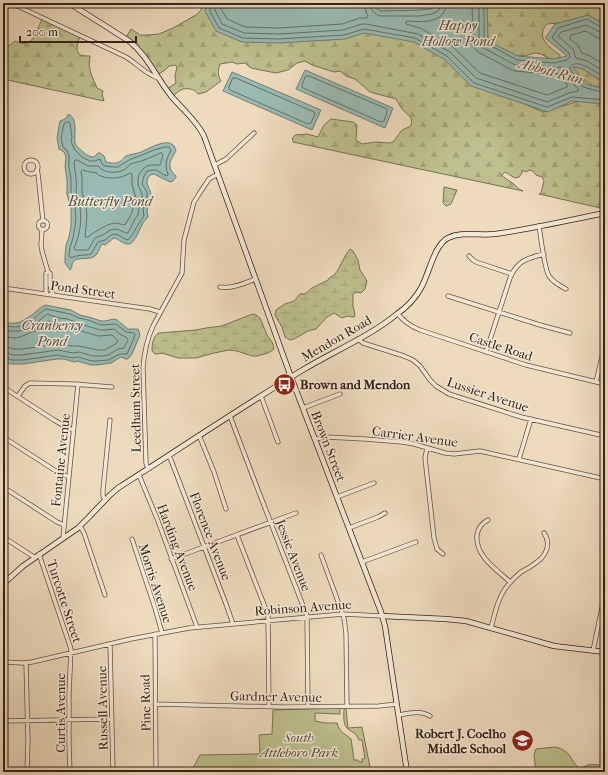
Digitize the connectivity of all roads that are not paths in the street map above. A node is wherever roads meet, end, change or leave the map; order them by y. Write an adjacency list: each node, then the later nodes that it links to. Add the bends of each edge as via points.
1 (12, 3): 3 (street)
2 (69, 3): 4 (street, Brown Street, via 133,44)
3 (17, 4): 4 (street, via 126,57 152,76)
4 (159, 78): 6 (street, Brown Street, via 202,133)
5 (254, 133): 6 (street, via 226,159)
6 (215, 165): 8 (street, Brown Street)
7 (37, 170): 10 (street)
8 (218, 174): 17 (street, Brown Street); 24 (street, Leedham Street, via 206,182 194,202 184,240 182,274)
9 (605, 213): 11 (street, Mendon Road)
10 (43, 221): 12 (street, via 47,226); 12 (street, via 38,225)
11 (539, 226): 13 (street); 26 (street, Mendon Road, via 490,235 456,235 444,240 437,248 418,294)
12 (42, 230): 15 (street, via 41,245)
13 (544, 254): 16 (street, via 526,259); 20 (street, via 548,274)
14 (468, 256): 16 (street, via 476,262)
15 (48, 272): 21 (street); 22 (street)
16 (512, 274): 25 (street)
17 (256, 279): 18 (street, via 228,288); 31 (street, Brown Street)
18 (220, 286)
19 (3, 288): 21 (street, Pond Street)
20 (566, 289)
21 (46, 294): 22 (street, Pond Street)
22 (53, 295): 24 (street, Pond Street)
23 (448, 296): 25 (street)
24 (160, 312): 53 (street, Leedham Street, via 151,330 143,368)
25 (499, 312): 27 (street); 30 (street)
26 (398, 314): 28 (street, Mendon Road); 30 (street, Castle Road, via 411,327)
27 (570, 333)
28 (358, 339): 31 (street, Mendon Road); 42 (street, Lussier Avenue, via 413,360 432,383 444,392)
29 (605, 344): 32 (street)
30 (486, 352): 32 (street, Castle Road, via 533,367)
31 (291, 377): 39 (street, Mendon Road); 40 (street, Brown Street)
32 (596, 382): 34 (street, Castle Road)
33 (78, 384): 36 (street); 38 (street, via 29,384); 44 (street, Fontaine Avenue)
34 (605, 384)
35 (3, 387): 38 (street)
36 (112, 387)
37 (340, 394): 40 (street)
38 (18, 396): 44 (street)
39 (261, 396): 41 (street, Mendon Road); 49 (street)
40 (303, 408): 48 (street, Brown Street)
41 (230, 416): 45 (street, Mendon Road); 65 (street, Jessie Avenue)
42 (531, 419): 46 (street, Lussier Avenue); 52 (street)
43 (110, 420): 60 (street, via 103,492)
44 (73, 430): 55 (street, Fontaine Avenue)
45 (199, 435): 51 (street, Mendon Road); 61 (street)
46 (605, 436)
47 (3, 437): 55 (street)
48 (315, 439): 50 (street, Carrier Avenue, via 326,437 374,440 408,443); 59 (street, Brown Street)
49 (278, 442)
50 (426, 448): 52 (street, Carrier Avenue, via 454,454 480,451); 76 (street, via 434,538 437,549)
51 (169, 456): 53 (street, Mendon Road); 75 (street, Florence Avenue)
52 (519, 459): 56 (street, Carrier Avenue)
53 (148, 469): 54 (street, Mendon Road)
54 (139, 475): 60 (street, Mendon Road, via 115,490); 79 (street, Harding Avenue)
55 (69, 477): 66 (street, Fontaine Avenue)
56 (605, 479)
57 (374, 483): 59 (street)
58 (3, 487): 66 (street)
59 (337, 497): 68 (street, Brown Street)
60 (105, 500): 67 (street, Mendon Road)
61 (226, 509)
62 (385, 513): 68 (street)
63 (296, 514): 65 (street)
64 (488, 520): 81 (street, via 478,531 480,551)
65 (271, 522): 70 (street); 86 (street, Jessie Avenue)
66 (64, 525): 72 (street, Fontaine Avenue)
67 (80, 526): 72 (street, Mendon Road); 84 (street)
68 (349, 528): 80 (street, Brown Street)
69 (544, 532): 81 (street, via 548,544 546,552 537,563)
70 (237, 535): 75 (street); 88 (street)
71 (3, 537): 78 (street)
72 (63, 538): 78 (street, Mendon Road)
73 (132, 539): 92 (street, Morris Avenue)
74 (416, 542): 80 (street)
75 (204, 547): 79 (street); 89 (street, Florence Avenue)
76 (443, 554)
77 (321, 555): 85 (street)
78 (37, 556): 82 (street, Mendon Road); 97 (street, Turcotte Street, via 71,649)
79 (171, 558): 90 (street, Harding Avenue)
80 (362, 562): 87 (street, Brown Street)
81 (510, 582): 91 (street, via 501,597)
82 (3, 584)
83 (605, 593): 95 (street)
84 (105, 595)
85 (343, 614): 86 (street, Robinson Avenue); 87 (street, Robinson Avenue); 102 (street, via 346,634)
86 (307, 616): 88 (street, Robinson Avenue); 104 (street, Jessie Avenue)
87 (382, 616): 91 (street, Robinson Avenue, via 466,621); 101 (street, Brown Street)
88 (269, 620): 89 (street, Robinson Avenue); 103 (street)
89 (233, 624): 90 (street, Robinson Avenue)
90 (197, 627): 92 (street, Robinson Avenue)
91 (491, 628): 95 (street, Robinson Avenue, via 548,644)
92 (162, 633): 93 (street, Robinson Avenue)
93 (155, 634): 94 (street, Robinson Avenue); 100 (street, Pine Road)
94 (110, 644): 97 (street, Robinson Avenue); 107 (street, Russell Avenue)
95 (593, 650): 96 (street, Robinson Avenue)
96 (605, 652)
97 (70, 653): 99 (street, Robinson Avenue); 108 (street, Curtis Avenue)
98 (3, 662): 99 (street, Robinson Avenue)
99 (26, 663): 110 (street)
100 (155, 704): 103 (street, Gardner Avenue); 114 (street, Pine Road)
101 (397, 704): 102 (street, Gardner Avenue); 105 (street, Brown Street)
102 (347, 706): 104 (street, Gardner Avenue)
103 (269, 707): 104 (street, Gardner Avenue)
104 (308, 707)
105 (399, 715): 106 (street, via 420,712); 115 (street, Brown Street)
106 (430, 716)
107 (112, 719): 108 (street); 113 (street, Russell Avenue)
108 (69, 720): 110 (street); 112 (street, Curtis Avenue)
109 (3, 721): 110 (street)
110 (28, 721): 111 (street)
111 (27, 772)
112 (70, 772)
113 (113, 772)
114 (156, 772)
115 (407, 772)

